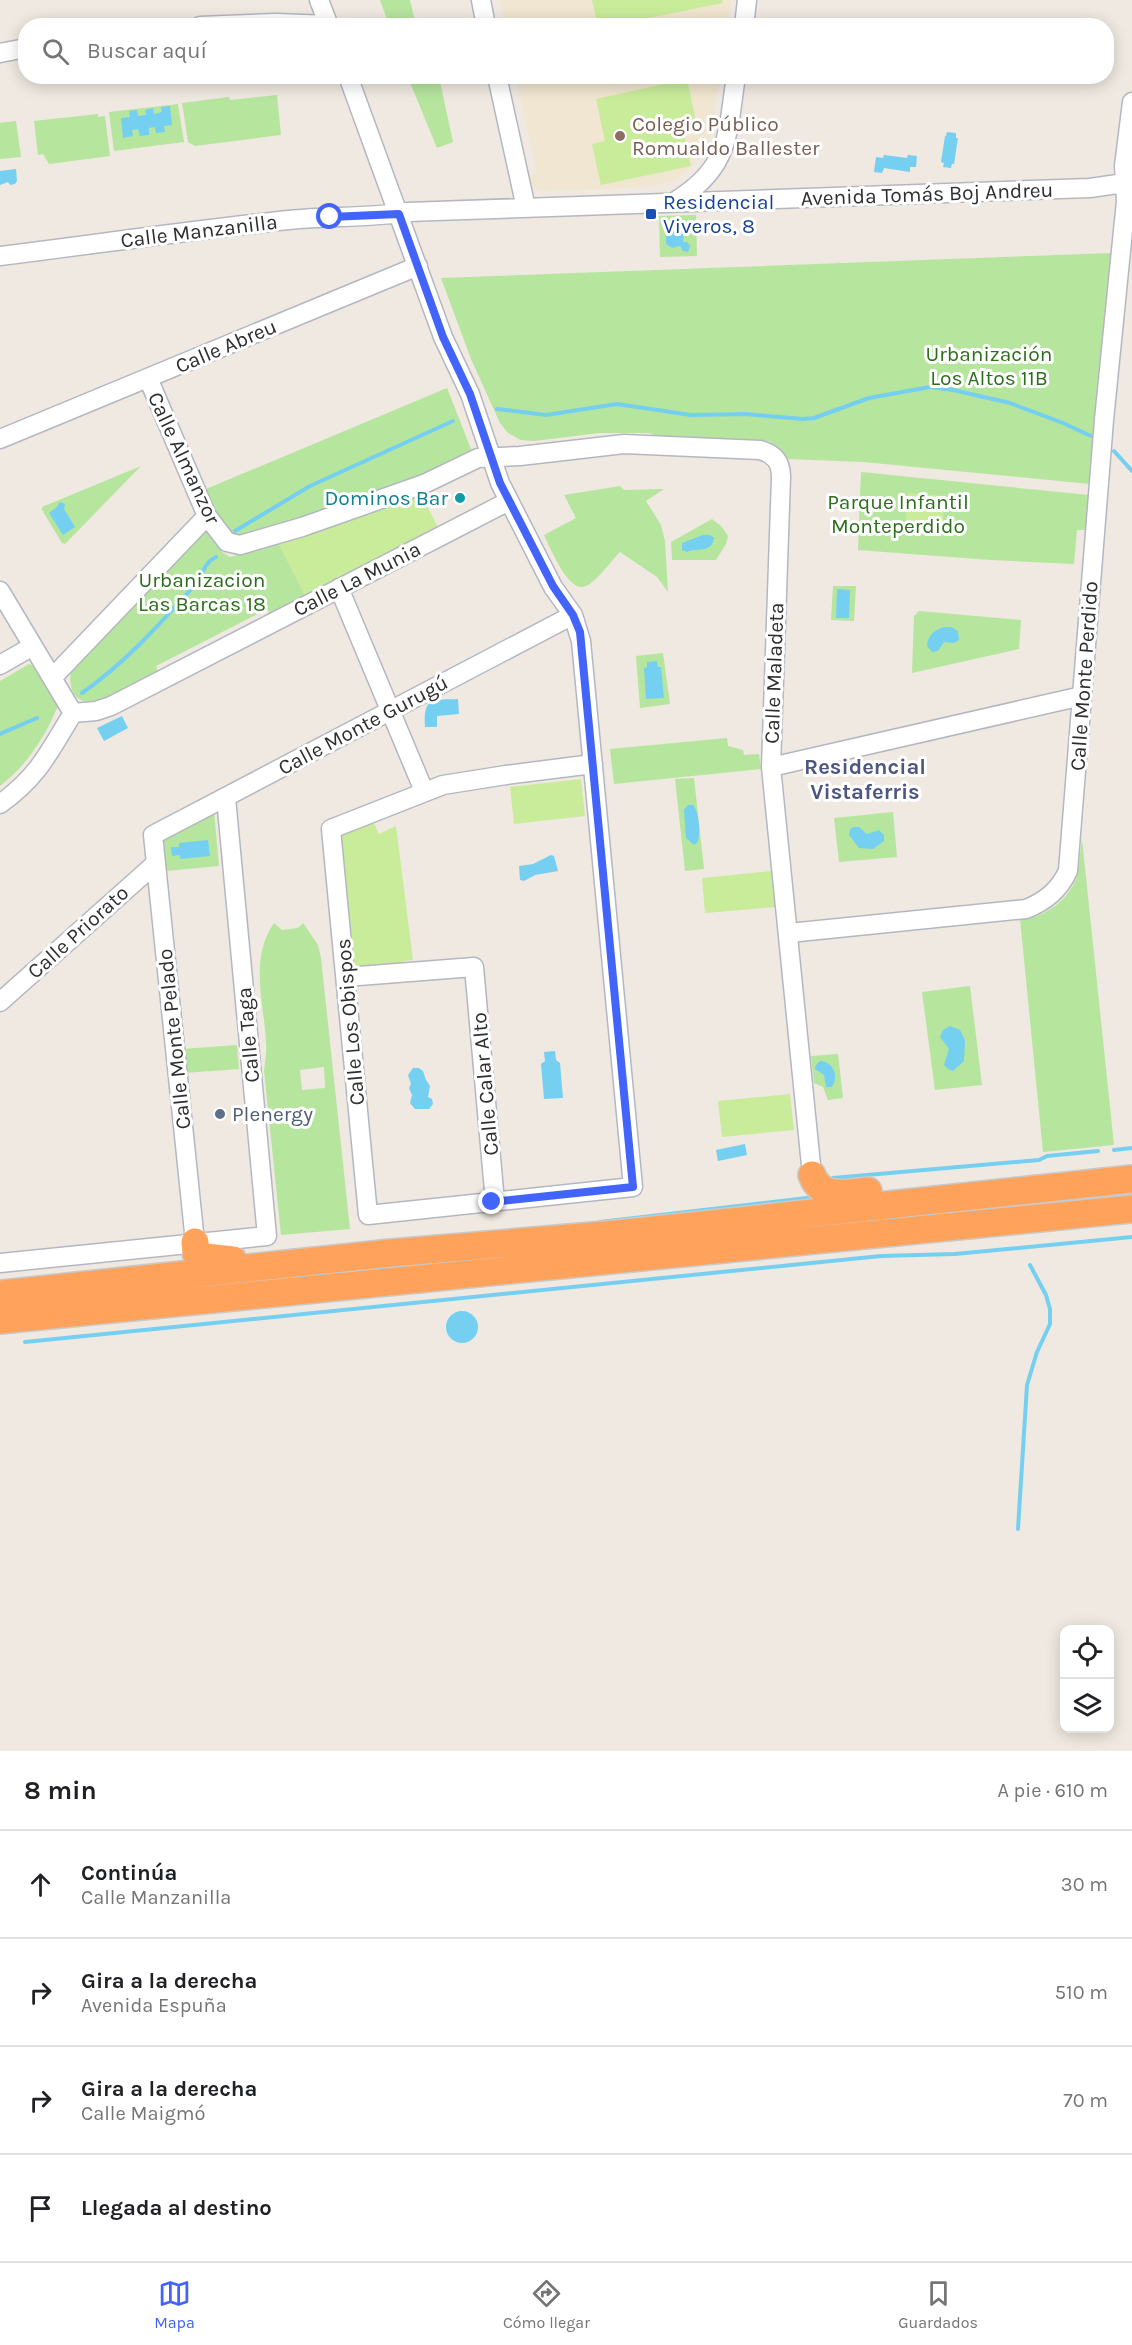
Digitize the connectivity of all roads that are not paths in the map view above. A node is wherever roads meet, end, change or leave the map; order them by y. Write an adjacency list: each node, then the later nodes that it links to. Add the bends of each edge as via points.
1 (320, 0): 4 (street)
2 (481, 0): 5 (street)
3 (747, 0): 6 (street)
4 (326, 18)
5 (484, 18)
6 (745, 18)
7 (18, 50): 8 (street)
8 (0, 53)
9 (351, 84): 18 (street)
10 (499, 84): 17 (street)
11 (735, 84): 13 (street, via 725,145)
12 (1132, 102): 14 (street, Calle Monte Perdido, via 1124,166)
13 (708, 176): 15 (street, via 709,186); 16 (street, via 695,190)
14 (1128, 183): 15 (street, Avenida Tomás Boj Andreu, via 1090,188); 32 (street, Calle Monte Perdido, via 1102,438)
15 (726, 201): 16 (street, Avenida Tomás Boj Andreu)
16 (672, 203): 17 (street, Avenida Tomás Boj Andreu)
17 (526, 208): 18 (street, Avenida Tomás Boj Andreu)
18 (399, 214): 19 (street, Calle Manzanilla, via 245,225); 20 (street)
19 (0, 256)
20 (418, 266): 21 (street, Calle Abreu); 23 (street)
21 (148, 378): 22 (street, Calle Abreu); 25 (street, Calle Almanzor)
22 (0, 439)
23 (492, 457): 24 (street); 25 (street, Calle Almanzor, via 471,461 424,484 247,543 228,542); 36 (street, Calle Maladeta, via 630,444 760,450 773,456 781,477)
24 (508, 501): 26 (street, Calle La Munia); 28 (street, via 553,586)
25 (207, 516): 31 (street)
26 (339, 588): 33 (street); 34 (street, Calle La Munia, via 111,706)
27 (0, 591): 29 (street)
28 (573, 615): 33 (street, Calle Monte Gurugú); 35 (street, via 581,641)
29 (33, 646): 30 (street); 31 (street)
30 (0, 665)
31 (52, 678): 34 (street)
32 (1082, 696): 36 (street); 42 (street, Calle Monte Perdido, via 1071,861 1063,882 1047,898 1026,909)
33 (391, 712): 37 (street); 38 (street, Calle Monte Gurugú)
34 (74, 713): 39 (street, via 33,777)
35 (593, 764): 37 (street); 48 (street, via 633,1187)
36 (771, 767): 42 (street, Calle Maladeta)
37 (424, 791): 43 (street, Calle Los Obispos, via 331,830)
38 (226, 798): 40 (street, Calle Monte Gurugú); 50 (street, Calle Taga, via 267,1236)
39 (0, 804)
40 (153, 835): 41 (street, Calle Monte Pelado)
41 (156, 863): 44 (street, Calle Priorato); 50 (street, Calle Monte Pelado)
42 (789, 933): 46 (street, Calle Maladeta)
43 (346, 977): 48 (street, Calle Calar Alto, via 473,966); 48 (street, Calle Los Obispos, via 368,1215)
44 (0, 1002)
45 (1132, 1165): 46 (highway, via 837,1194 822,1190)
46 (812, 1175)
47 (1132, 1179): 52 (highway)
48 (495, 1202)
49 (1132, 1209): 54 (highway)
50 (195, 1242): 51 (street); 52 (highway, via 196,1253 205,1257)
51 (0, 1263)
52 (300, 1263): 53 (highway)
53 (0, 1294)
54 (0, 1320)

